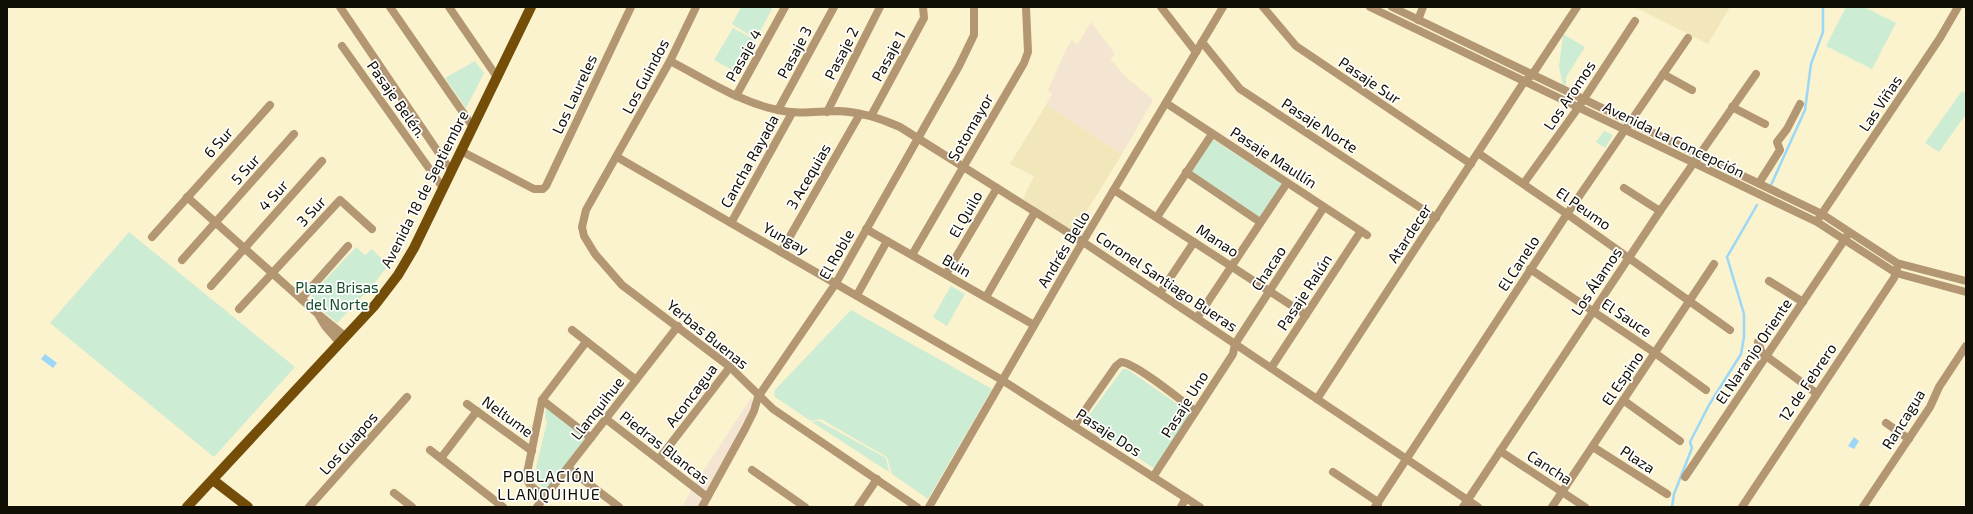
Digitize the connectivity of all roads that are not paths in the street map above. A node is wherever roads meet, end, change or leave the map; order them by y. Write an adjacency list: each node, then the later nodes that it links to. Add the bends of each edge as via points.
1 (340, 7): 61 (street)
2 (390, 7): 48 (street)
3 (449, 7): 31 (street)
4 (531, 7): 31 (main road, Avenida 18 de Septiembre)
5 (631, 7): 53 (street, Los Laureles, via 546,186 538,189)
6 (696, 7): 27 (street, Los Guindos)
7 (785, 7): 34 (street, Pasaje 4)
8 (834, 7): 41 (street, Pasaje 3)
9 (880, 7): 43 (street, Pasaje 2)
10 (923, 7): 45 (street, Pasaje 1, via 924,18)
11 (974, 7): 52 (street, El Roble, via 973,39)
12 (1026, 7): 60 (street, Sotomayor, via 1028,52 1024,63)
13 (1161, 7): 26 (street)
14 (1222, 7): 24 (street, Andrés Bello)
15 (1263, 7): 59 (street, Pasaje Sur, via 1296,46)
16 (1370, 7): 32 (street, Avenida La Concepción)
17 (1392, 7): 21 (street, Avenida La Concepción)
18 (1423, 7): 21 (street)
19 (1577, 7): 30 (street, Atardecer)
20 (1958, 7): 75 (street, Las Viñas)
21 (1418, 20): 30 (street, Avenida La Concepción)
22 (1635, 21): 35 (street, Los Aromos)
23 (1688, 38): 28 (street, El Canelo)
24 (1202, 42): 26 (street, Andrés Bello); 77 (street, Pasaje Norte, via 1240,90)
25 (342, 46): 66 (street, Pasaje Belén.)
26 (1196, 52): 36 (street, Andrés Bello)
27 (670, 61): 34 (street, Coronel Santiago Bueras); 56 (street, Los Guindos)
28 (1663, 74): 33 (street); 46 (street, El Canelo)
29 (1756, 74): 39 (street, Los Álamos)
30 (1532, 75): 32 (street, Atardecer); 35 (street, Avenida La Concepción)
31 (497, 77): 48 (main road, Avenida 18 de Septiembre)
32 (1524, 82): 40 (street, Avenida La Concepción); 54 (street, Atardecer)
33 (1692, 90)
34 (736, 96): 41 (street, Coronel Santiago Bueras, via 753,104)
35 (1584, 99): 40 (street, Los Aromos); 46 (street, Avenida La Concepción)
36 (1166, 103): 51 (street, Pasaje Maullín); 69 (street, Andrés Bello)
37 (1800, 104): 65 (street, via 1777,142 1780,150)
38 (270, 106): 70 (street, 6 Sur)
39 (1732, 107): 47 (street); 55 (street, Los Álamos)
40 (1578, 108): 49 (street, Avenida La Concepción); 64 (street, Los Aromos)
41 (778, 110): 42 (street, Coronel Santiago Bueras)
42 (792, 112): 43 (street, Coronel Santiago Bueras); 81 (street, Cancha Rayada)
43 (827, 112): 44 (street, Coronel Santiago Bueras)
44 (860, 114): 45 (street, Coronel Santiago Bueras); 93 (street, 3 Acequias)
45 (871, 116): 52 (street, Coronel Santiago Bueras)
46 (1630, 122): 49 (street, El Canelo); 55 (street, Avenida La Concepción)
47 (1765, 124)
48 (473, 127): 53 (main road, Avenida 18 de Septiembre)
49 (1624, 130): 58 (street, Avenida La Concepción); 74 (street, El Canelo)
50 (294, 134): 80 (street, 5 Sur)
51 (1212, 134): 62 (street); 63 (street, Pasaje Maullín)
52 (918, 138): 60 (street, Coronel Santiago Bueras); 83 (street, El Roble)
53 (461, 151): 61 (main road, Avenida 18 de Septiembre)
54 (1478, 152): 59 (street, Atardecer); 64 (street, El Peumo)
55 (1699, 154): 58 (street, Los Álamos); 65 (street, Avenida La Concepción)
56 (617, 157): 81 (street, Yungay); 121 (street, Yerbas Buenas, via 586,210 582,227 584,236 595,254 622,285)
57 (322, 161): 92 (street, 4 Sur)
58 (1693, 163): 72 (street, Los Álamos); 79 (street, Avenida La Concepción)
59 (1471, 164): 77 (street, Atardecer)
60 (963, 166): 67 (street, Coronel Santiago Bueras); 94 (street, Sotomayor)
61 (451, 171): 66 (main road, Avenida 18 de Septiembre)
62 (1186, 172): 76 (street); 78 (street)
63 (1288, 183): 71 (street, Pasaje Maullín); 78 (street)
64 (1524, 183): 74 (street, El Peumo)
65 (1759, 184): 75 (street, Avenida La Concepción)
66 (443, 188): 124 (main road, Avenida 18 de Septiembre, via 398,275 375,305)
67 (997, 188): 73 (street, Coronel Santiago Bueras); 102 (street, El Quilo)
68 (1624, 188): 72 (street)
69 (1114, 190): 76 (street, Manao); 89 (street, Andrés Bello)
70 (187, 197): 80 (street); 86 (street, 6 Sur)
71 (1324, 207): 85 (street, Pasaje Maullín); 108 (street, Chacao)
72 (1660, 211): 95 (street, Los Álamos)
73 (1035, 212): 89 (street, Coronel Santiago Bueras); 112 (street)
74 (1567, 214): 95 (street, El Peumo); 100 (street, El Canelo)
75 (1822, 214): 79 (street, Las Viñas); 84 (street, Avenida La Concepción)
76 (1156, 217): 90 (street, Manao)
77 (1436, 218): 139 (street, Atardecer)
78 (1260, 222): 99 (street)
79 (1817, 222): 87 (street, Avenida La Concepción)
80 (216, 223): 92 (street); 96 (street, 5 Sur)
81 (731, 223): 93 (street, Yungay)
82 (372, 229): 101 (street, 3 Sur, via 340,200)
83 (866, 229): 88 (street, Buin); 106 (street, El Roble)
84 (1850, 232): 87 (street, El Naranjo Oriente); 97 (street, Avenida La Concepción)
85 (1364, 233): 118 (street, Pasaje Ralún)
86 (152, 236)
87 (1844, 240): 103 (street, Avenida La Concepción); 115 (street, El Naranjo Oriente)
88 (887, 241): 94 (street, Buin); 111 (street)
89 (1083, 242): 110 (street, Coronel Santiago Bueras); 120 (street, Andrés Bello)
90 (1194, 242): 99 (street, Manao); 110 (street)
91 (348, 246): 113 (street)
92 (244, 248): 101 (street); 107 (street, 4 Sur)
93 (781, 252): 106 (street, Yungay)
94 (912, 255): 102 (street, Buin)
95 (1629, 257): 114 (street, El Peumo); 117 (street, Los Álamos)
96 (182, 260)
97 (1897, 263): 103 (street); 105 (street, Avenida La Concepción)
98 (1714, 264): 114 (street, El Espino)
99 (1231, 266): 108 (street, Manao); 119 (street)
100 (1530, 269): 117 (street, El Sauce); 157 (street, El Canelo)
101 (272, 273): 113 (street); 116 (street)
102 (946, 274): 112 (street, Buin)
103 (1896, 274): 109 (street, Avenida La Concepción); 136 (street, 12 de Febrero)
104 (1769, 281): 115 (street)
105 (1966, 281)
106 (836, 283): 111 (street, Yungay); 138 (street, El Roble)
107 (211, 286)
108 (1269, 291): 118 (street, Manao); 127 (street, Chacao)
109 (1966, 292)
110 (1160, 293): 119 (street, Coronel Santiago Bueras)
111 (857, 295): 134 (street, Yungay)
112 (986, 297): 120 (street, Buin)
113 (301, 299): 124 (street)
114 (1689, 302): 123 (street, El Peumo); 129 (street, El Espino)
115 (1803, 302): 130 (street, El Naranjo Oriente)
116 (239, 309)
117 (1593, 311): 129 (street, El Sauce); 154 (street, Los Álamos)
118 (1306, 314): 132 (street, Pasaje Ralún)
119 (1197, 318): 127 (street, Coronel Santiago Bueras)
120 (1034, 325): 134 (street, Andrés Bello)
121 (678, 326): 131 (street, Yerbas Buenas); 133 (street, Llanquihue)
122 (572, 330): 125 (street)
123 (1730, 330)
124 (342, 339): 164 (main road, Avenida 18 de Septiembre)
125 (586, 342): 133 (street); 140 (street)
126 (1758, 342): 130 (street)
127 (1235, 344): 132 (street, Coronel Santiago Bueras); 143 (street, Pasaje Uno, via 1232,354)
128 (1966, 346): 149 (street, Rancagua)
129 (1655, 352): 135 (street, El Sauce); 141 (street, El Espino)
130 (1766, 356): 136 (street); 162 (street, El Naranjo Oriente)
131 (730, 367): 138 (street, Yerbas Buenas); 156 (street, Aconcagua)
132 (1271, 368): 139 (street, Coronel Santiago Bueras)
133 (636, 380): 145 (street, Llanquihue)
134 (1002, 380): 147 (street, Pasaje Dos); 184 (street, Andrés Bello)
135 (1706, 390)
136 (1816, 393): 190 (street, 12 de Febrero)
137 (407, 397): 176 (street, Los Guapos)
138 (758, 397): 163 (street, Yerbas Buenas); 168 (street, El Roble, via 746,429)
139 (1317, 399): 157 (street, Coronel Santiago Bueras)
140 (542, 400): 148 (street); 153 (street)
141 (1623, 400): 150 (street); 151 (street, El Espino)
142 (467, 404): 144 (street, Neltume)
143 (1195, 410): 147 (street, via 1138,370 1121,362); 161 (street, Pasaje Uno)
144 (477, 411): 153 (street, Neltume); 155 (street)
145 (606, 419): 148 (street, Llanquihue); 156 (street, Piedras Blancas)
146 (1886, 423): 149 (street)
147 (1074, 426): 161 (street, Pasaje Dos)
148 (591, 438): 158 (street, Llanquihue)
149 (1909, 439): 191 (street, Rancagua)
150 (1680, 441)
151 (1593, 447): 165 (street, El Espino); 167 (street, Plaza)
152 (430, 450): 155 (street)
153 (532, 451): 169 (street, via 527,482)
154 (1500, 451): 165 (street, Cancha); 171 (street, Los Álamos)
155 (441, 458): 178 (street)
156 (659, 460): 168 (street, Piedras Blancas)
157 (1407, 460): 171 (street, Coronel Santiago Bueras); 172 (street, El Canelo)
158 (568, 468): 169 (street, Llanquihue); 180 (street)
159 (752, 470): 173 (street)
160 (1332, 472): 172 (street)
161 (1153, 477): 170 (street, Pasaje Dos)
162 (1685, 477)
163 (877, 479): 182 (street); 183 (street, Yerbas Buenas)
164 (213, 480): 174 (main road, Avenida 18 de Septiembre); 175 (main road)
165 (1562, 492): 188 (street, El Espino); 189 (street, Cancha)
166 (394, 493): 177 (street)
167 (1667, 494)
168 (707, 497): 181 (street, El Roble)
169 (545, 498): 179 (street, Llanquihue)
170 (1186, 498): 185 (street); 186 (street, Pasaje Dos)
171 (1465, 504): 187 (street, Coronel Santiago Bueras)
172 (1377, 505)
173 (800, 506)
174 (187, 507)
175 (248, 507)
176 (309, 507)
177 (412, 507)
178 (503, 507)
179 (537, 507)
180 (619, 507)
181 (702, 507)
182 (858, 507)
183 (917, 507)
184 (929, 507)
185 (1181, 507)
186 (1200, 507)
187 (1478, 507)
188 (1552, 507)
189 (1585, 507)
190 (1742, 507)
191 (1863, 507)

